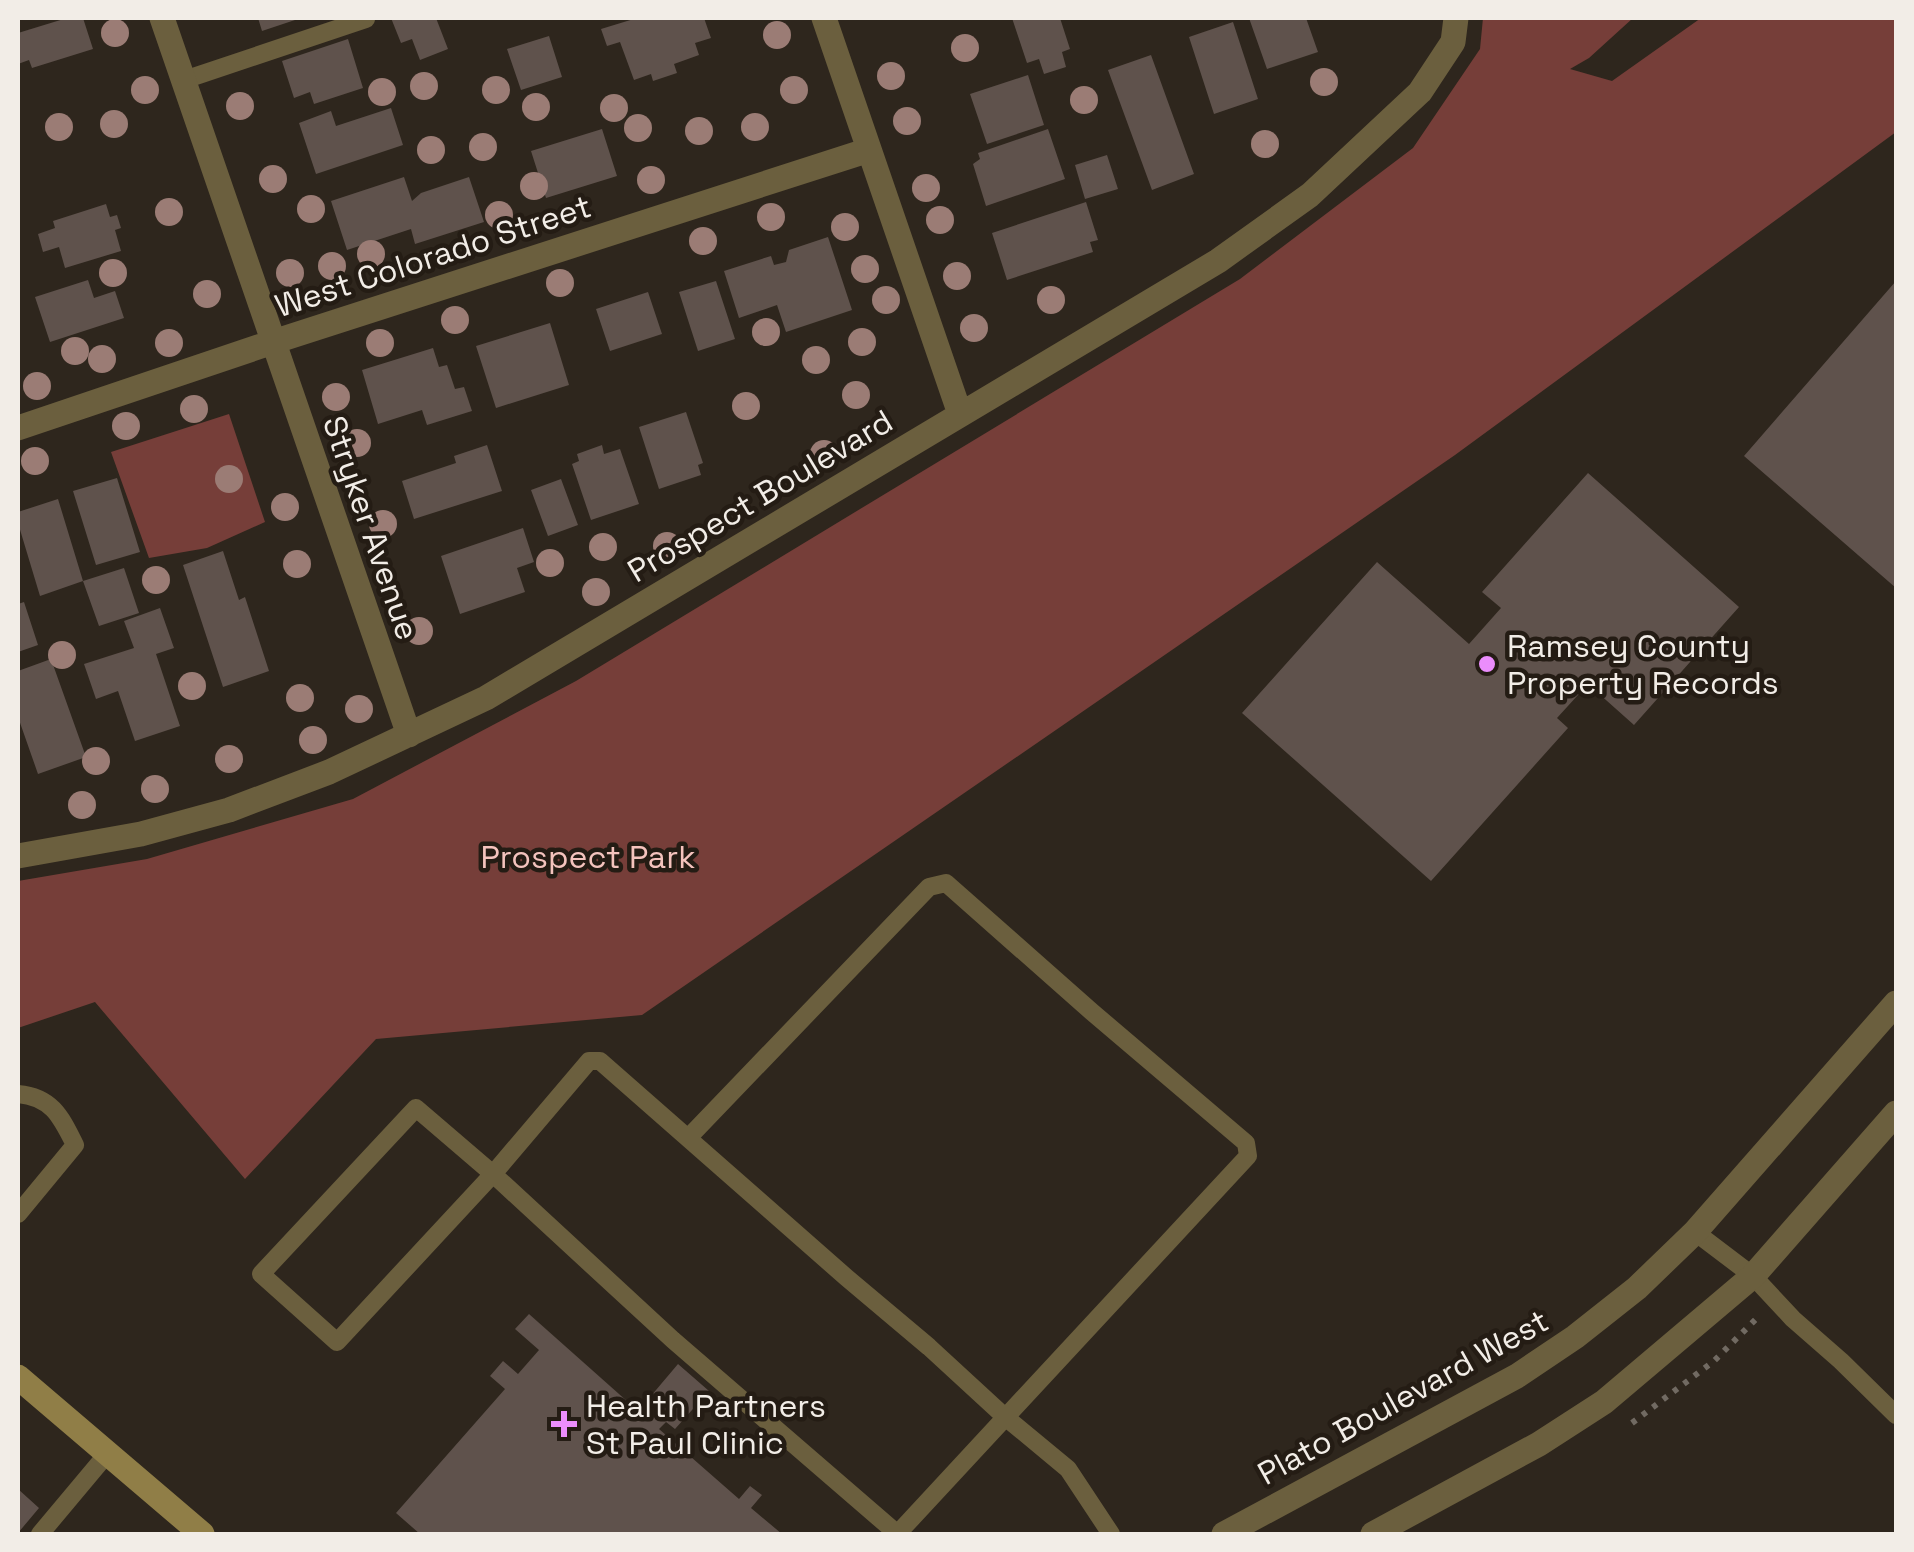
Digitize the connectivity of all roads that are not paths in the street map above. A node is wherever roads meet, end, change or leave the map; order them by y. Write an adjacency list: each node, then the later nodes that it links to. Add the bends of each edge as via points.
1 (162, 18): 5 (street, Stryker Avenue)
2 (824, 18): 6 (street)
3 (366, 19): 5 (lane)
4 (1455, 30): 8 (street, Prospect Boulevard, via 1420,92 1310,195 1218,261)
5 (184, 80): 7 (street, Stryker Avenue)
6 (869, 150): 7 (street, West Colorado Street); 8 (street)
7 (273, 342): 9 (street, West Colorado Street); 10 (street, Stryker Avenue)
8 (960, 414): 10 (street, Prospect Boulevard, via 486,698)
9 (18, 428)
10 (409, 735): 11 (street, Prospect Boulevard, via 229,810)
11 (18, 856)
12 (1896, 1003): 18 (street, Plato Boulevard West)
13 (18, 1094): 17 (lane, via 52,1107 75,1145)
14 (1896, 1113): 19 (street)
15 (688, 1138): 16 (lane, via 600,1061 589,1061); 22 (lane); 22 (lane, via 929,887 946,883 1246,1143 1248,1156)
16 (493, 1174): 16 (lane, via 337,1342 261,1274 416,1108); 22 (lane, via 893,1530 900,1530)
17 (18, 1214)
18 (1696, 1232): 19 (lane); 27 (street, Plato Boulevard West, via 1637,1288 1517,1376)
19 (1753, 1276): 21 (lane); 28 (street, via 1604,1402)
20 (18, 1377): 23 (main road)
21 (1896, 1415)
22 (1004, 1416): 26 (lane, via 1068,1468)
23 (107, 1454): 24 (main road); 25 (lane)
24 (185, 1530)
25 (40, 1534)
26 (1111, 1534)
27 (1224, 1534)
28 (1373, 1534)

